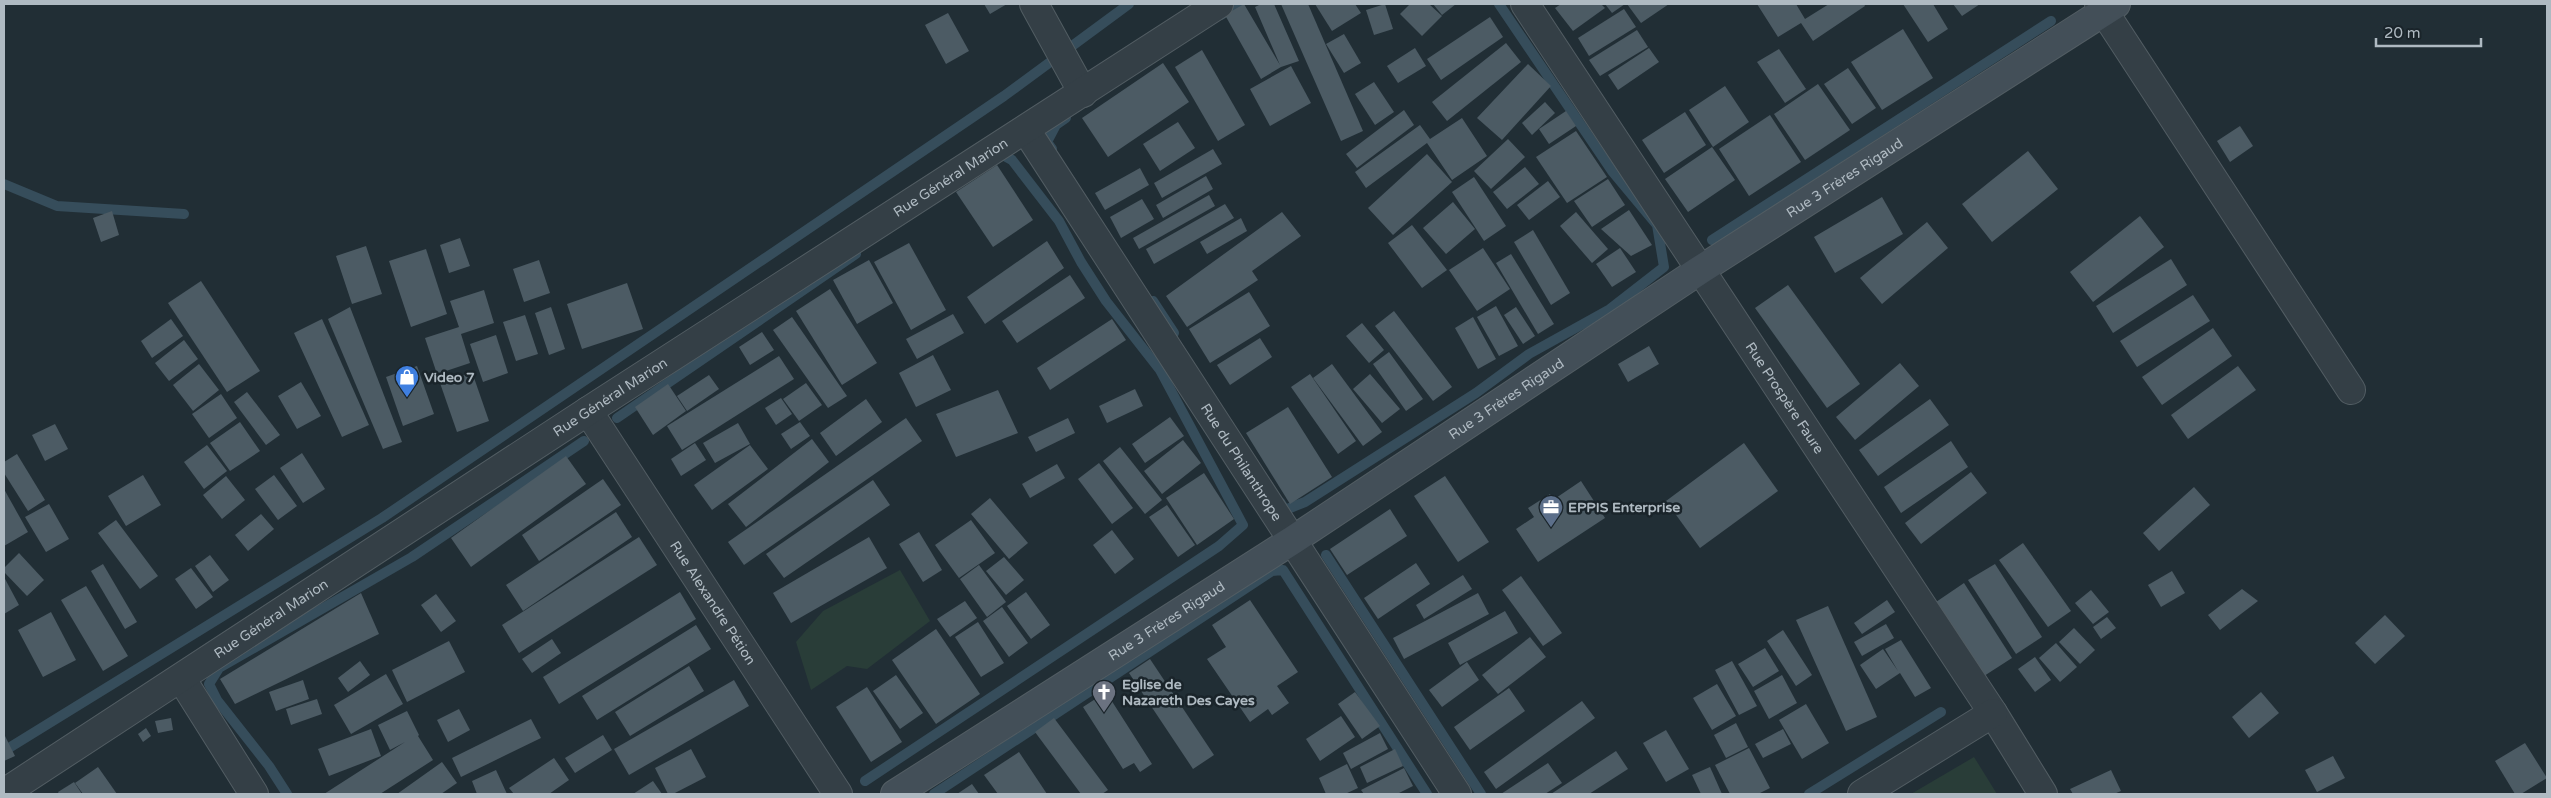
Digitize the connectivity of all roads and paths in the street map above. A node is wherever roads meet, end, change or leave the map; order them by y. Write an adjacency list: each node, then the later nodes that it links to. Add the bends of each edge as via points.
1 (1034, 4): 5 (street)
2 (1219, 4): 5 (street, Rue Général Marion)
3 (1525, 4): 7 (street, Rue Prospère Faure)
4 (2107, 6): 7 (street, Rue 3 Frères Rigaud); 8 (street)
5 (1083, 93): 6 (street, Rue Général Marion)
6 (1026, 130): 9 (street, Rue Général Marion); 10 (street, Rue du Philanthrope)
7 (1700, 270): 10 (street, Rue 3 Frères Rigaud); 12 (street, Rue Prospère Faure)
8 (2351, 390)
9 (588, 411): 11 (street, Rue Général Marion); 15 (street, Rue Alexandre Pétion)
10 (1293, 540): 16 (street, Rue 3 Frères Rigaud); 17 (street, Rue du Philanthrope)
11 (181, 678): 13 (street, Rue Général Marion); 14 (street)
12 (1993, 713): 18 (street); 19 (street, Rue Prospère Faure)
13 (4, 793)
14 (254, 794)
15 (838, 794)
16 (895, 794)
17 (1457, 794)
18 (1862, 794)
19 (2043, 794)

